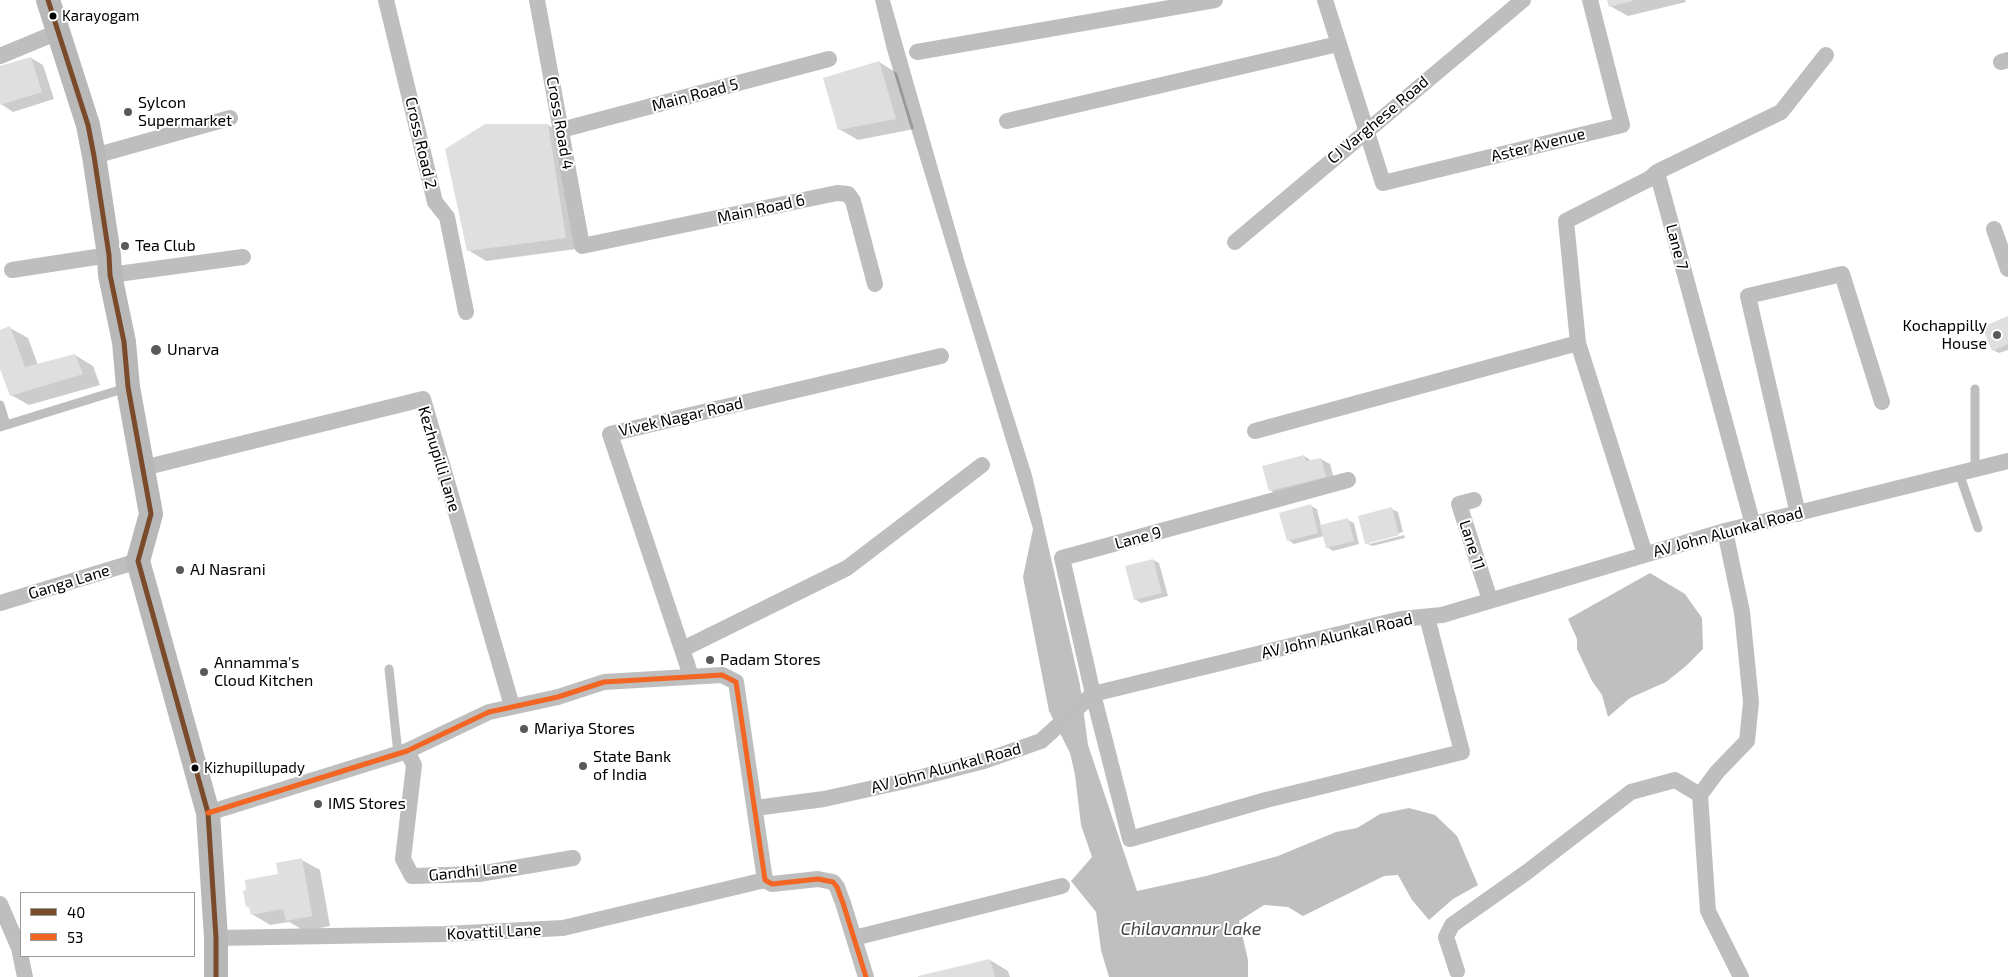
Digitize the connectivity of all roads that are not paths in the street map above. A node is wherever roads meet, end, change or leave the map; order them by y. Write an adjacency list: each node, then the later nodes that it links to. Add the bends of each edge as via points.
1 (48, 0): 8 (street)
2 (386, 0): 28 (street, Cross Road 2, via 435,202 447,217)
3 (537, 0): 16 (street, Cross Road 4)
4 (1215, 0): 10 (street)
5 (1325, 0): 9 (street)
6 (1523, 0): 17 (street, CJ Varghese Road)
7 (1590, 0): 17 (street, Aster Avenue, via 1622,125 1383,183)
8 (58, 32): 12 (street); 18 (street, via 88,125)
9 (1338, 44): 15 (street); 17 (street)
10 (917, 52)
11 (1826, 55): 19 (street, via 1781,112)
12 (0, 56)
13 (829, 59): 16 (street, Main Road 5)
14 (230, 118): 18 (street)
15 (1007, 121)
16 (561, 130): 22 (street, Cross Road 4)
17 (1367, 130): 21 (street, CJ Varghese Road)
18 (94, 156): 24 (street)
19 (1656, 172): 30 (street, via 1566,221); 46 (street, Lane 7)
20 (1994, 229): 25 (street)
21 (1235, 242)
22 (582, 246): 27 (street, Main Road 6, via 837,193 848,194 853,201)
23 (243, 257): 24 (street)
24 (110, 265): 26 (street); 32 (street, via 124,342)
25 (2008, 269)
26 (12, 270)
27 (875, 284)
28 (466, 312)
29 (1570, 313): 30 (street)
30 (1578, 343): 37 (street); 49 (street)
31 (942, 356): 54 (street, Vivek Nagar Road, via 610,434)
32 (128, 387): 36 (lane); 40 (street)
33 (1975, 389): 41 (lane)
34 (1882, 402): 45 (street, via 1842,274 1748,296)
35 (0, 405): 36 (lane)
36 (3, 426)
37 (1255, 431)
38 (2008, 461): 41 (street, AV John Alunkal Road)
39 (982, 465): 54 (street, via 847,568)
40 (143, 468): 50 (street, via 150,514); 58 (street, Kezhupilli Lane, via 423,399)
41 (1975, 469): 42 (street, AV John Alunkal Road)
42 (1959, 473): 45 (street, AV John Alunkal Road); 47 (lane)
43 (1348, 480): 57 (street, Lane 9, via 1062,558)
44 (1474, 500): 51 (street, Lane 11, via 1459,504)
45 (1798, 514): 46 (street, AV John Alunkal Road)
46 (1753, 525): 48 (street, AV John Alunkal Road)
47 (1978, 528)
48 (1725, 532): 49 (street, AV John Alunkal Road); 60 (street, via 1742,612 1751,702 1747,742 1717,772)
49 (1645, 554): 51 (street, AV John Alunkal Road)
50 (138, 561): 52 (street, Ganga Lane); 62 (street)
51 (1490, 600): 53 (street, AV John Alunkal Road, via 1442,615)
52 (0, 603)
53 (1427, 616): 57 (street, AV John Alunkal Road, via 1402,619); 57 (street, via 1462,752 1266,800 1130,839)
54 (683, 649): 56 (street, Vivek Nagar Road)
55 (389, 668): 59 (lane)
56 (691, 676): 58 (street, via 604,682 558,697); 61 (street, via 722,675 736,682)
57 (1092, 694): 61 (street, AV John Alunkal Road, via 1041,741 984,761 824,799)
58 (512, 706): 59 (street, via 489,712)
59 (402, 752): 62 (street); 63 (street, Gandhi Lane, via 414,764 403,859 412,876 479,874)
60 (1700, 795): 71 (street, via 1675,780 1631,792 1452,925 1446,937); 75 (street, via 1708,911)
61 (755, 808): 64 (street)
62 (208, 813): 67 (street)
63 (573, 858)
64 (766, 880): 67 (street, Kovattil Lane, via 563,928 445,934); 68 (street, Kovattil Lane, via 772,884 818,879 833,882)
65 (1062, 886): 68 (street)
66 (0, 904): 69 (street)
67 (216, 938): 73 (street)
68 (854, 938): 74 (street)
69 (20, 954)
70 (21, 957): 72 (street)
71 (1457, 971)
72 (24, 977)
73 (216, 977)
74 (866, 977)
75 (1741, 977)

